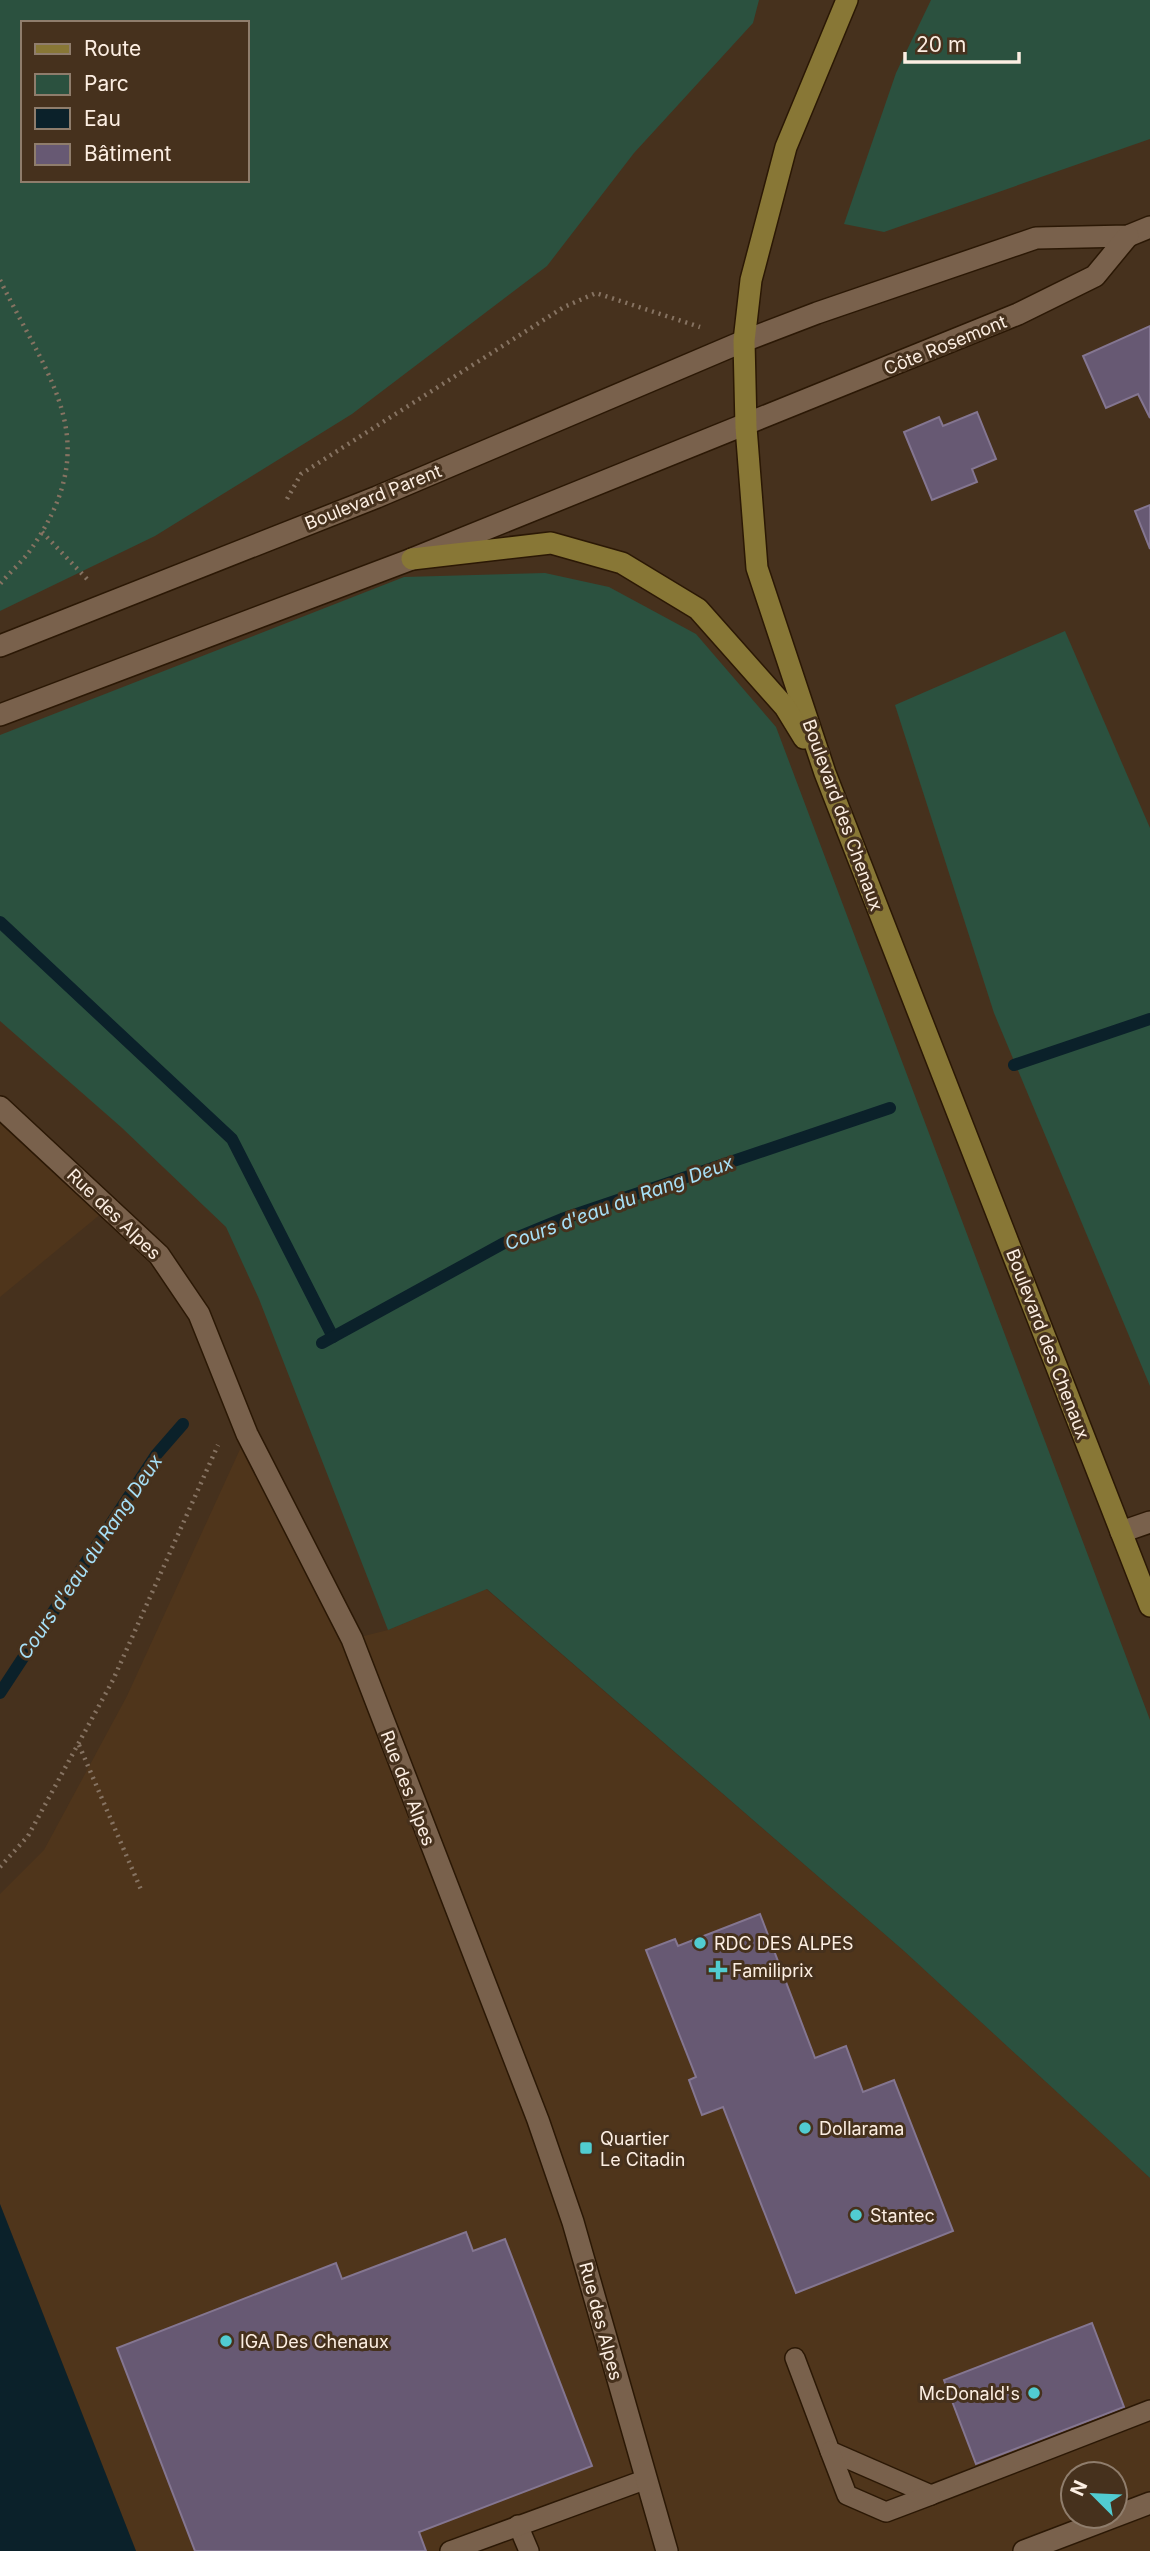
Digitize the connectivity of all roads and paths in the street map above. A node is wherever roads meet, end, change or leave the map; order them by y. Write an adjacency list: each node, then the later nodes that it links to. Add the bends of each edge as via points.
1 (847, 0): 5 (main road, Boulevard des Chenaux, via 786,147 751,280)
2 (1150, 227): 3 (street, Côte Rosemont)
3 (1128, 236): 5 (street, Côte Rosemont, via 1036,238); 6 (street, Côte Rosemont, via 1095,276 1018,314)
4 (0, 280): 7 (path, via 63,409 68,474)
5 (744, 341): 6 (main road, Boulevard des Chenaux); 8 (street, Boulevard Parent); 8 (path, via 596,293 564,307 300,474)
6 (746, 427): 9 (street); 14 (main road, Boulevard des Chenaux, via 757,568)
7 (42, 533): 10 (path); 11 (path)
8 (264, 541): 11 (street, Boulevard Parent)
9 (412, 559): 13 (street); 14 (main road, via 551,542 622,563 698,608 785,707)
10 (0, 584)
11 (110, 602): 12 (street, Boulevard Parent)
12 (0, 646)
13 (0, 715)
14 (825, 773): 18 (main road, Boulevard des Chenaux)
15 (0, 1107): 16 (street, Rue des Alpes, via 159,1255 200,1314)
16 (236, 1406): 20 (path, via 113,1680); 26 (street, Rue des Alpes, via 352,1639 538,2120 573,2222)
17 (1150, 1522): 18 (street)
18 (1121, 1532): 19 (main road, Boulevard des Chenaux)
19 (1150, 1606)
20 (79, 1744): 21 (path, via 29,1836); 22 (path)
21 (0, 1867)
22 (142, 1892)
23 (794, 2358): 25 (lane)
24 (1150, 2410): 27 (lane)
25 (830, 2451): 27 (lane); 27 (lane, via 847,2495 886,2512)
26 (644, 2480): 29 (lane); 33 (street, Rue des Alpes)
27 (931, 2495)
28 (1150, 2503): 30 (street)
29 (518, 2525): 31 (lane); 32 (lane)
30 (1063, 2544): 34 (street)
31 (450, 2551)
32 (529, 2551)
33 (667, 2551)
34 (1024, 2551)

